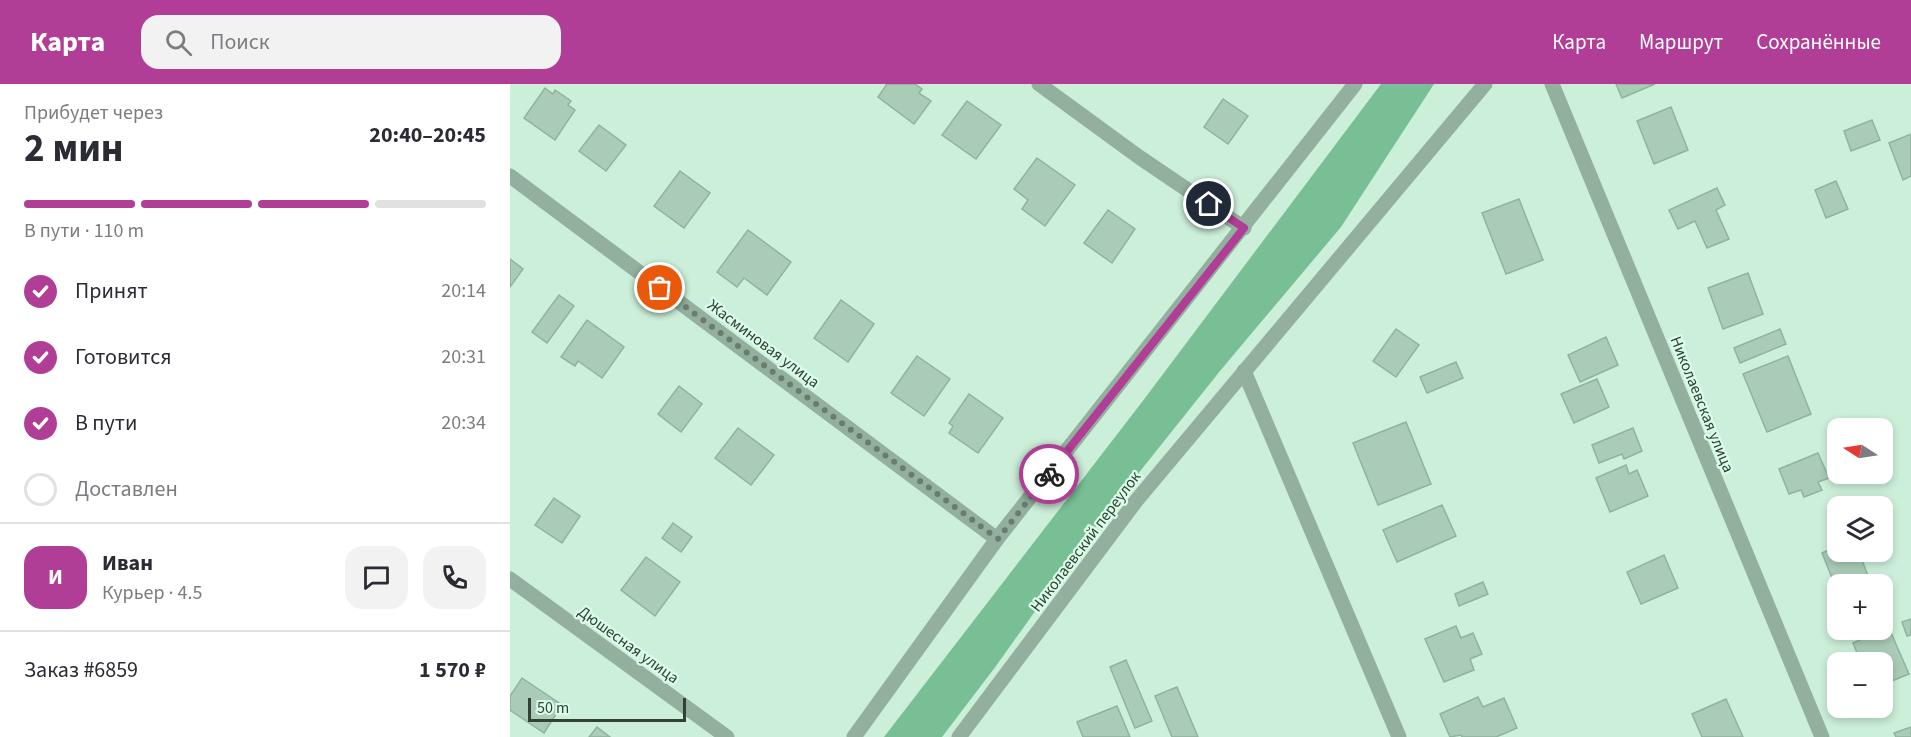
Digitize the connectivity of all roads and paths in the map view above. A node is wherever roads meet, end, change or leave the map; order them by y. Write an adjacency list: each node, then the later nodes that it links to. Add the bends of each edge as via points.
1 (1039, 84): 6 (street)
2 (1355, 84): 6 (street)
3 (1485, 84): 7 (street, Николаевский переулок)
4 (1552, 84): 14 (street, Николаевская улица)
5 (510, 176): 8 (street, Жасминовая улица)
6 (1244, 228): 8 (street)
7 (1244, 372): 12 (street, Николаевский переулок, via 1136,501); 13 (street)
8 (998, 539): 11 (street)
9 (510, 579): 10 (street, Дюшесная улица)
10 (728, 737)
11 (854, 737)
12 (959, 737)
13 (1399, 737)
14 (1822, 737)

